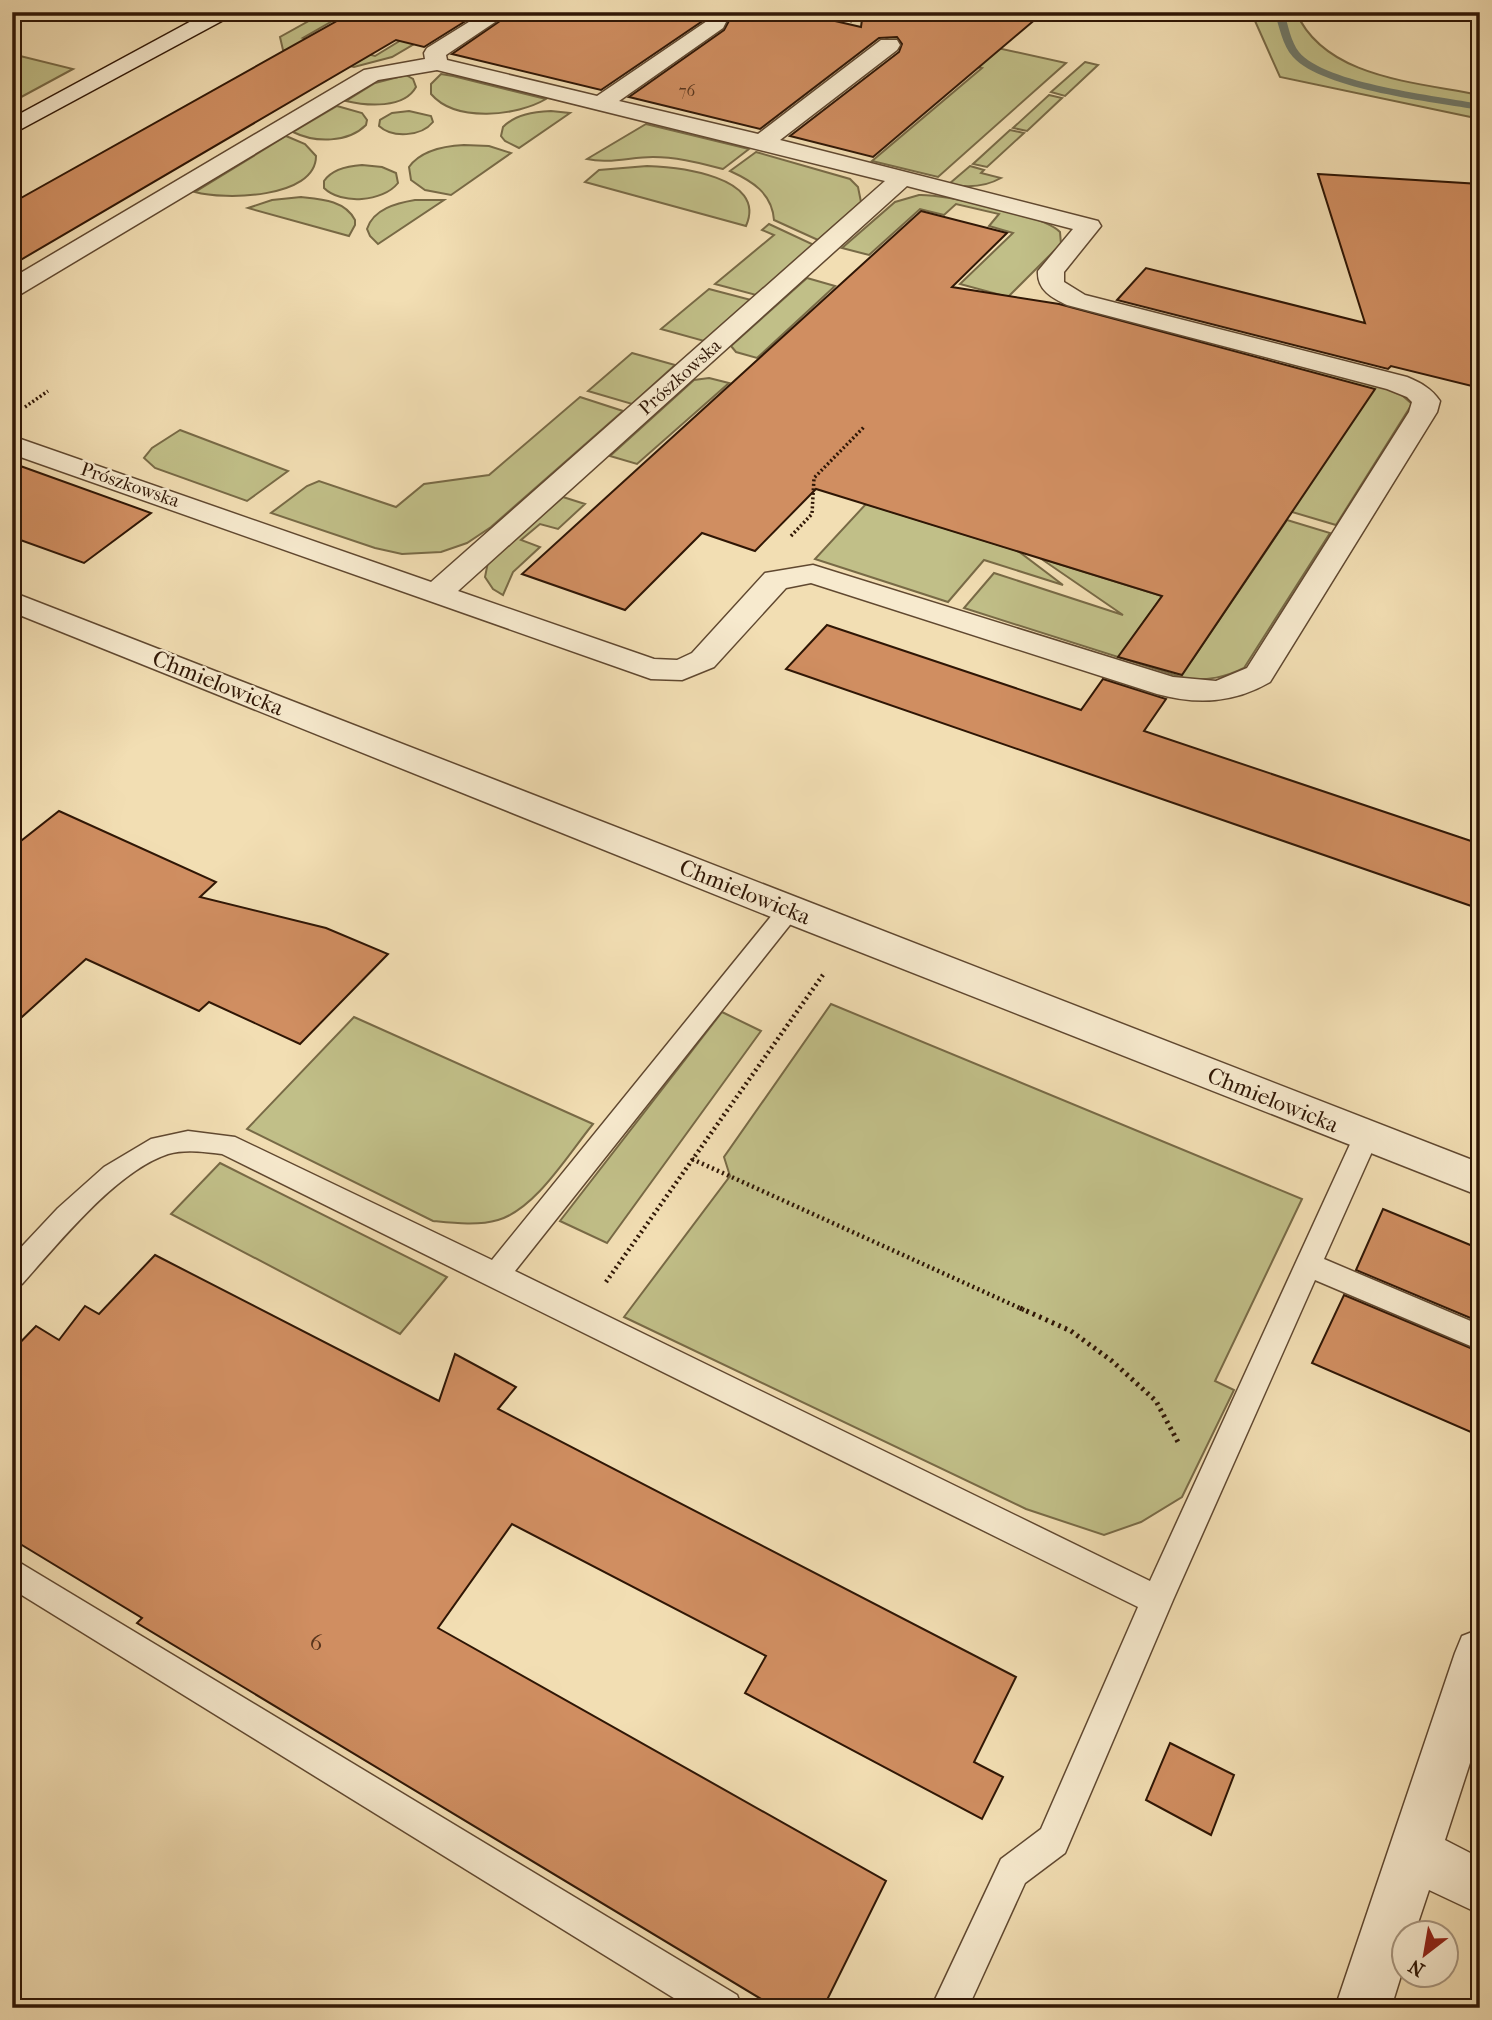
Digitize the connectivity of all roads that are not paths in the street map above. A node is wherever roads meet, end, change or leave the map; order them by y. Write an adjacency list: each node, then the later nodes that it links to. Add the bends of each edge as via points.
1 (224, 12): 7 (street)
2 (500, 12): 5 (street, via 435,53)
3 (714, 12): 6 (street, via 716,24)
4 (889, 45): 8 (street)
5 (437, 64): 6 (street); 10 (street, via 372,75)
6 (601, 103): 8 (street)
7 (12, 127)
8 (762, 142): 9 (street)
9 (901, 179): 12 (street, Prószkowska); 12 (street, via 1089,226 1051,271 1056,291 1076,300 1397,383 1418,391 1426,401 1259,675 1238,689 1201,692 1169,687 813,574 776,580 703,660 682,670 651,669)
10 (12, 289)
11 (12, 444): 12 (street, Prószkowska)
12 (436, 593)
13 (12, 601): 14 (street, Chmielowicka)
14 (789, 910): 15 (street, Chmielowicka); 18 (lane)
15 (1366, 1136): 16 (street, Chmielowicka); 17 (lane)
16 (1480, 1180)
17 (1309, 1265): 20 (lane); 22 (lane)
18 (496, 1275): 19 (lane, via 226,1144 181,1141 141,1154 108,1177); 22 (lane)
19 (12, 1276)
20 (1480, 1338)
21 (12, 1572): 26 (lane)
22 (1157, 1600): 27 (lane, via 1053,1841 1013,1871)
23 (1480, 1653): 24 (street)
24 (1414, 1853): 25 (street); 28 (street)
25 (1480, 1887)
26 (724, 2008)
27 (949, 2008)
28 (1363, 2008)

